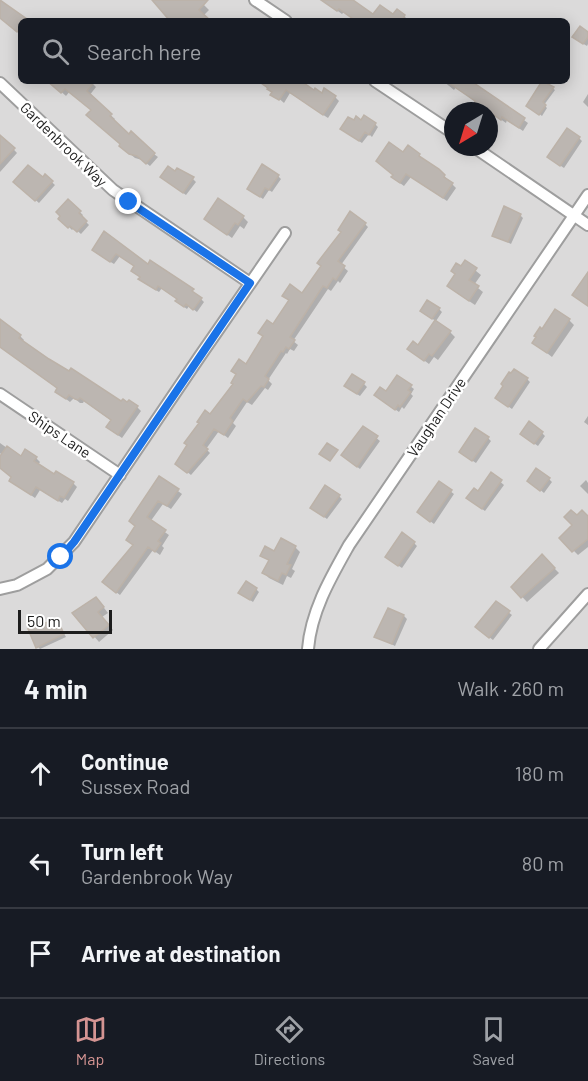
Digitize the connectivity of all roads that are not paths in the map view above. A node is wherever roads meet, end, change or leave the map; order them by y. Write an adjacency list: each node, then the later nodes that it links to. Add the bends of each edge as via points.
1 (255, 0): 2 (street)
2 (282, 18)
3 (0, 83): 11 (street, Gardenbrook Way, via 113,190)
4 (380, 84): 5 (street)
5 (444, 127)
6 (487, 156): 8 (street)
7 (588, 195): 8 (street, Vaughan Drive)
8 (574, 216): 9 (street); 16 (street, Vaughan Drive, via 349,545 323,594)
9 (588, 225)
10 (285, 233): 11 (street)
11 (250, 283): 13 (street)
12 (0, 394): 13 (street, Ships Lane)
13 (120, 475): 14 (street, via 61,557 34,577)
14 (0, 589)
15 (588, 594): 17 (street)
16 (308, 649)
17 (539, 649)

